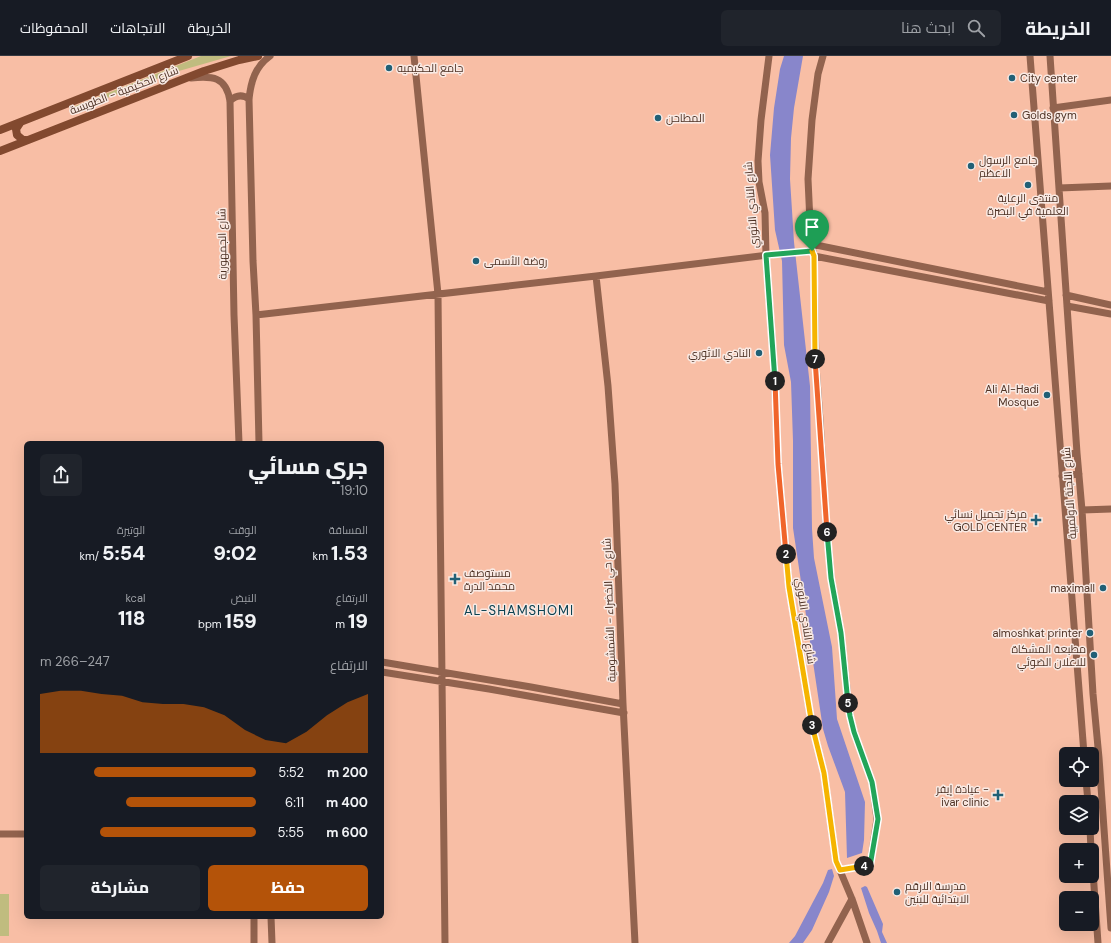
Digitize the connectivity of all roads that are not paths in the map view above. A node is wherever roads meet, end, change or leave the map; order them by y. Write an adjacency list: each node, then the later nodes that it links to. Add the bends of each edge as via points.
1 (188, 56): 14 (main road, شارع الحكيمية - الطويسة)
2 (258, 56): 9 (main road, شارع الحكيمية - الطويسة, via 221,65)
3 (270, 56): 10 (street, via 253,76)
4 (414, 56): 26 (street)
5 (769, 56): 21 (street, شارع النادي الاثوري, via 760,120 758,161 765,213)
6 (822, 56): 20 (street, via 812,120 808,179)
7 (1030, 56): 25 (street, شارع اللجنة الاولمبية)
8 (1050, 56): 13 (street, شارع اللجنة الاولمبية)
9 (186, 78): 12 (street, شارع الجمهورية, via 214,78 226,87); 16 (main road, شارع الحكيمية - الطويسة)
10 (249, 99): 12 (street, via 236,96); 32 (street)
11 (1111, 100): 13 (street)
12 (230, 101): 33 (street, شارع الجمهورية)
13 (1053, 108): 19 (street, شارع اللجنة الاولمبية)
14 (20, 123): 15 (main road, شارع الحكيمية - الطويسة); 16 (main road, via 16,132 20,138)
15 (0, 130)
16 (26, 140): 17 (main road, شارع الحكيمية - الطويسة)
17 (0, 151)
18 (1111, 186): 19 (street)
19 (1059, 188): 27 (street, شارع اللجنة الاولمبية)
20 (812, 250): 21 (street); 23 (street); 24 (street); 50 (street, via 816,366 831,578 841,633 850,716 872,782 878,819 870,866)
21 (767, 255): 22 (street); 50 (street, شارع النادي الاثوري, via 778,464 789,587 811,720 824,773 835,856)
22 (596, 276): 26 (street); 45 (street, شارع حي الخضراء - الشمشومية, via 612,432)
23 (975, 277): 24 (street); 25 (street)
24 (974, 287): 28 (street)
25 (1048, 292): 28 (street, شارع اللجنة الاولمبية)
26 (438, 294): 32 (street); 43 (street)
27 (1066, 295): 29 (street); 30 (street, شارع اللجنة الاولمبية)
28 (1049, 301): 36 (street, شارع اللجنة الاولمبية)
29 (1111, 304)
30 (1067, 306): 31 (street); 35 (street, شارع اللجنة الاولمبية)
31 (1111, 314)
32 (256, 315): 34 (street)
33 (239, 441)
34 (259, 441)
35 (1077, 453): 36 (street); 37 (street, شارع اللجنة الاولمبية)
36 (1061, 455): 38 (street, شارع اللجنة الاولمبية)
37 (1079, 474): 38 (street); 40 (street, شارع اللجنة الاولمبية)
38 (1062, 476): 47 (street, شارع اللجنة الاولمبية)
39 (1111, 508): 40 (street)
40 (1082, 510): 55 (street, شارع اللجنة الاولمبية)
41 (384, 662): 43 (street)
42 (384, 672): 44 (street)
43 (442, 672): 44 (street); 45 (street)
44 (442, 682): 46 (street); 58 (street)
45 (623, 704): 46 (street, شارع حي الخضراء - الشمشومية)
46 (624, 713): 59 (street, شارع حي الخضراء - الشمشومية)
47 (1083, 747)
48 (0, 834): 49 (street)
49 (24, 834)
50 (840, 870): 52 (street, شارع النادي الاثوري)
51 (1094, 883): 62 (street)
52 (852, 899): 60 (street); 61 (street, شارع النادي الاثوري)
53 (254, 919): 56 (street)
54 (271, 919): 57 (street)
55 (1111, 928)
56 (254, 943)
57 (272, 943)
58 (445, 943)
59 (635, 943)
60 (828, 943)
61 (866, 943)
62 (1098, 943)

